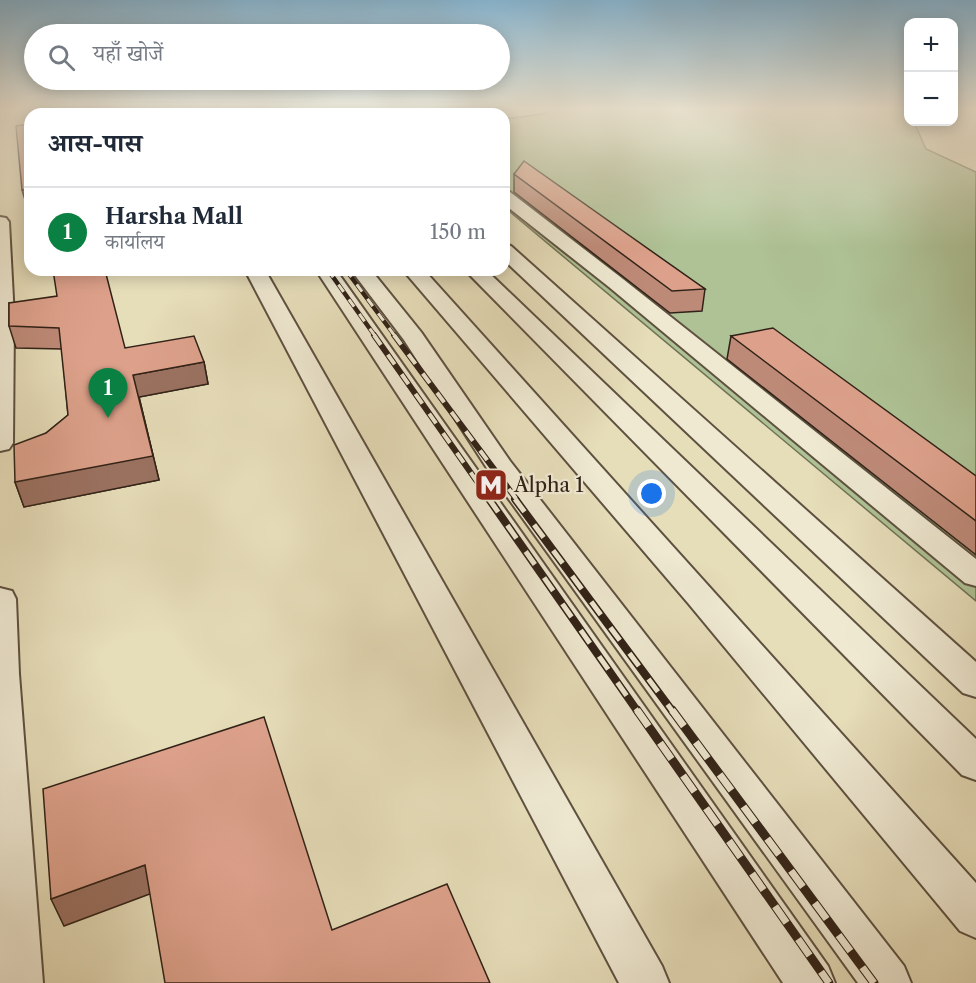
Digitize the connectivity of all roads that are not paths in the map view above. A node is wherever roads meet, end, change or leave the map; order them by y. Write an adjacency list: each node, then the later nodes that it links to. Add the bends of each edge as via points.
1 (510, 201): 10 (street)
2 (0, 222): 9 (street)
3 (510, 256): 12 (street)
4 (258, 276): 16 (street)
5 (330, 276): 17 (street)
6 (366, 276): 18 (street, via 413,337 500,467)
7 (418, 276): 14 (street)
8 (481, 276): 13 (street)
9 (0, 443)
10 (976, 575)
11 (0, 598): 15 (street)
12 (976, 683)
13 (976, 764)
14 (976, 916)
15 (19, 983)
16 (645, 983)
17 (811, 983)
18 (887, 983)

